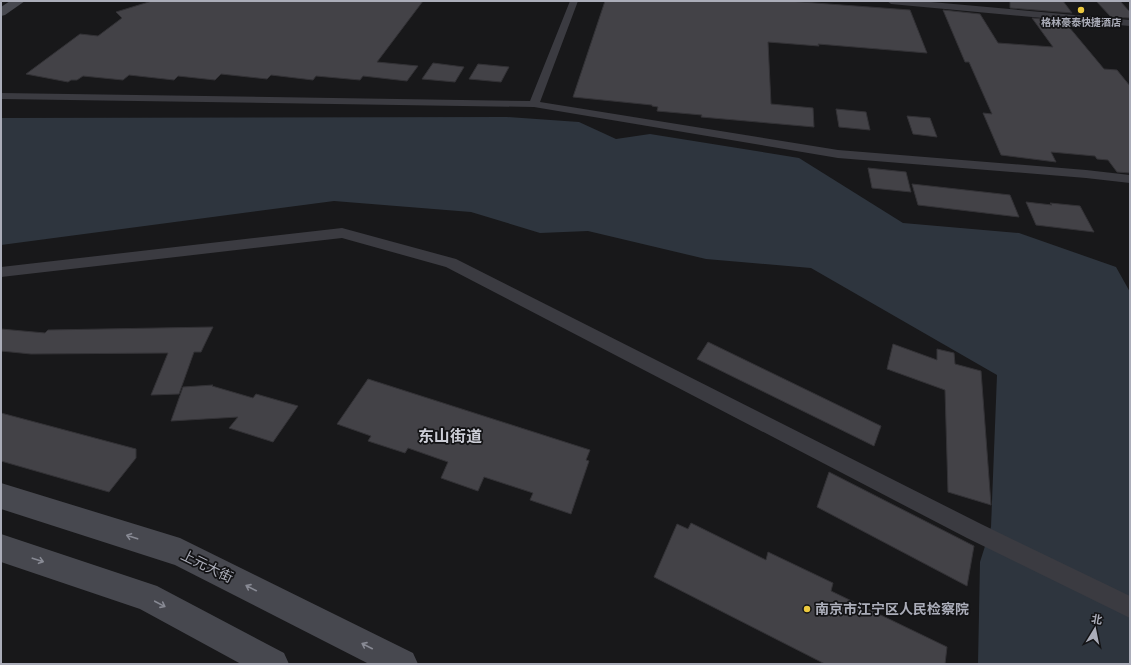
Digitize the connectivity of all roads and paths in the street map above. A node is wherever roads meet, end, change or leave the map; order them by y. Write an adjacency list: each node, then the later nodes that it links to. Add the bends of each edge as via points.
1 (19, 1): 4 (main road)
2 (574, 1): 7 (street)
3 (891, 1): 5 (street)
4 (1, 12)
5 (1130, 23)
6 (1, 96): 7 (street)
7 (534, 104): 8 (street, via 838,154)
8 (1130, 179)
9 (1, 272): 12 (street, via 342,233 451,263 974,531)
10 (1, 496): 14 (main road, 上元大街, one-way to 10, via 180,552)
11 (1, 548): 13 (main road, one-way to 13, via 147,596)
12 (1130, 607)
13 (273, 664)
14 (402, 664)

